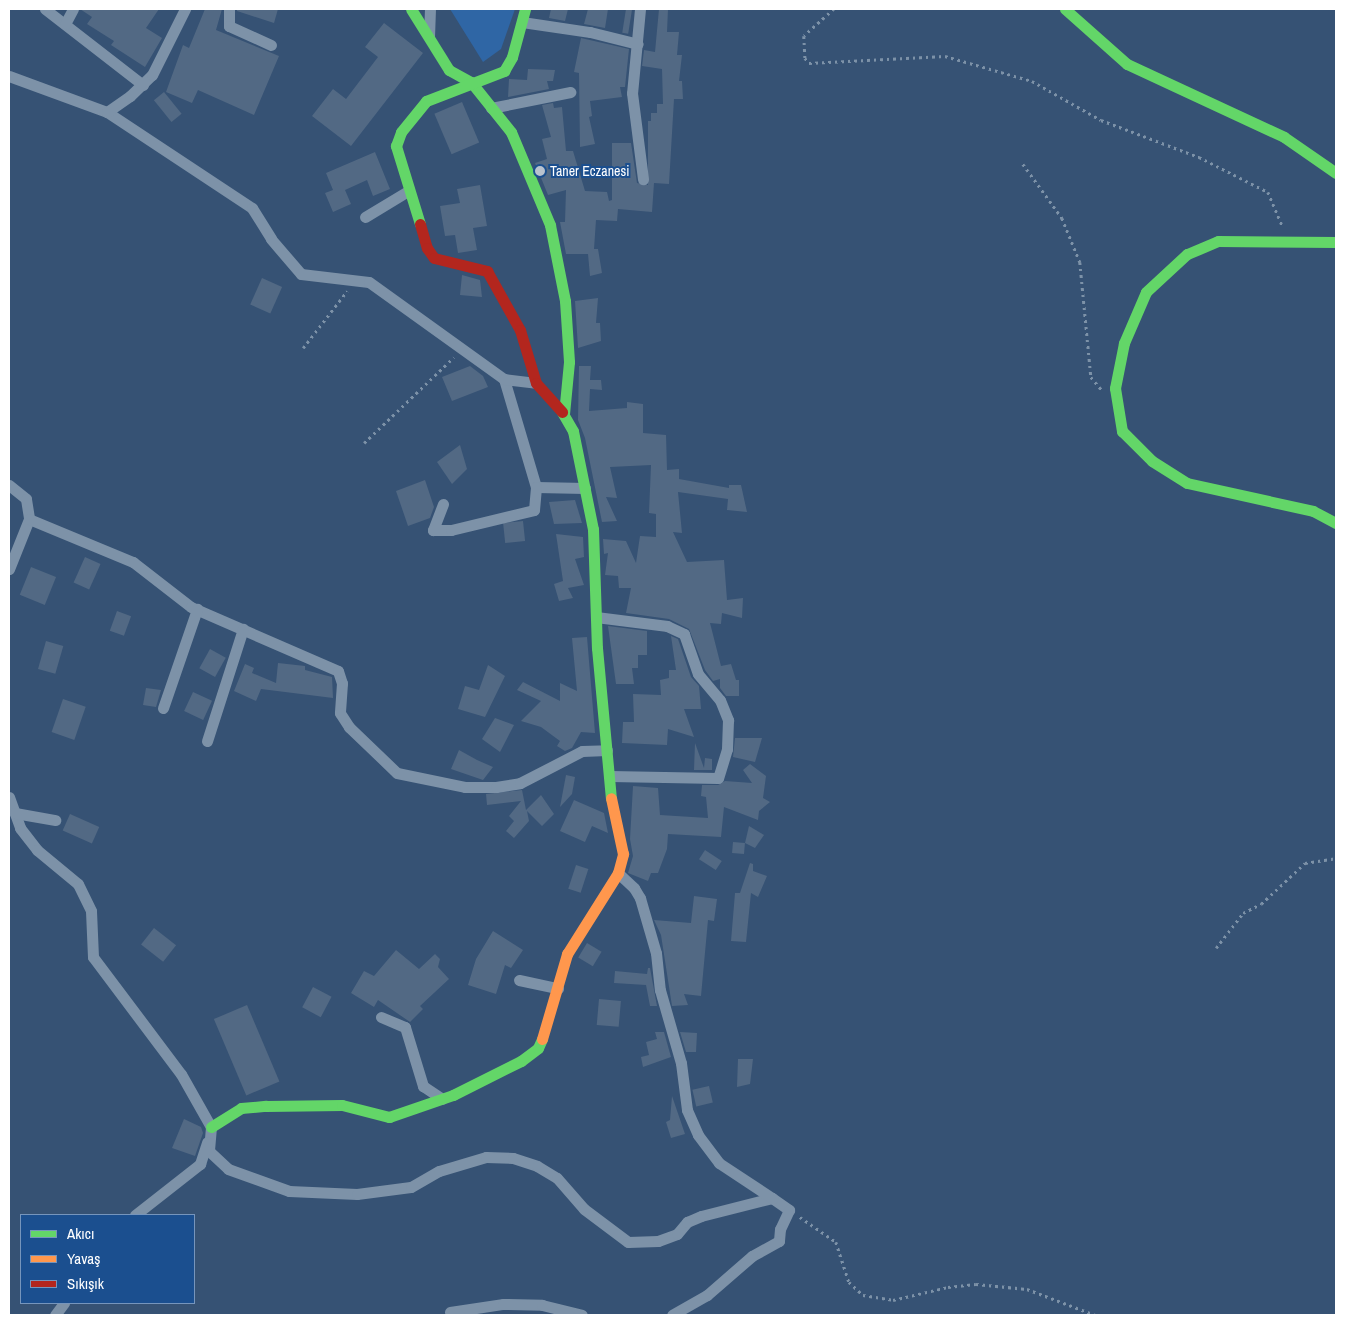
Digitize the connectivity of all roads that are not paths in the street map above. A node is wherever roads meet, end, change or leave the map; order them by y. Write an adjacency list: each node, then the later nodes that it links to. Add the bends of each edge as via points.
1 (45, 9): 11 (street)
2 (73, 9): 11 (street)
3 (185, 9): 17 (street, via 152,75)
4 (228, 9): 14 (street, via 229,26)
5 (411, 9): 12 (street)
6 (430, 9): 12 (street)
7 (525, 9): 10 (street)
8 (640, 9): 13 (street)
9 (1066, 9): 21 (street, via 1127,64 1284,137)
10 (522, 22): 13 (street, via 590,32); 16 (street, via 512,57 504,71 490,79)
11 (65, 24): 17 (street)
12 (429, 37): 16 (street, via 449,70)
13 (638, 44): 22 (street, via 632,93)
14 (271, 45)
15 (9, 76): 20 (street)
16 (471, 82): 19 (street); 23 (street, via 426,101 401,132 396,146)
17 (142, 85): 20 (street)
18 (570, 92): 19 (street)
19 (491, 108): 28 (street, via 511,132 550,225 565,301 569,362)
20 (106, 112): 26 (street, via 252,208 271,239 301,274 369,282)
21 (1336, 173)
22 (643, 179)
23 (408, 191): 24 (street); 27 (street, via 434,258 487,271 520,330)
24 (365, 218)
25 (1336, 242): 34 (street, via 1284,239 1218,241 1188,254 1146,292 1124,343 1115,388 1122,432 1152,461 1188,482 1313,511)
26 (504, 379): 27 (street); 30 (street)
27 (536, 383): 28 (street)
28 (564, 414): 31 (street, via 573,431)
29 (9, 485): 33 (street, via 26,499)
30 (536, 487): 31 (street); 32 (street, via 534,510 452,530 433,530)
31 (585, 488): 37 (street, via 592,529)
32 (442, 504)
33 (29, 519): 35 (street); 36 (street, via 133,562)
34 (1336, 522)
35 (9, 569)
36 (197, 609): 38 (street); 39 (street)
37 (596, 618): 41 (street); 42 (street, via 667,626 684,634 698,674 720,700 728,725 726,760 718,778)
38 (243, 629): 40 (street); 41 (street, via 338,671 342,683 340,713 349,727 397,774 465,787 496,787 520,783 582,752)
39 (163, 708)
40 (206, 741)
41 (607, 750): 42 (street)
42 (610, 776): 46 (street, via 612,805 623,854)
43 (9, 797): 44 (street)
44 (15, 813): 45 (street); 51 (street, via 20,828 37,850 78,884 91,911 93,957 181,1074)
45 (56, 820)
46 (618, 873): 48 (street, via 567,954); 52 (street, via 640,898 656,953 660,990 681,1063 687,1110 694,1126 719,1163)
47 (519, 980): 48 (street)
48 (558, 988): 50 (street, via 548,1027 538,1048 521,1062)
49 (381, 1017): 50 (street, via 406,1027 423,1086)
50 (442, 1099): 51 (street, via 389,1117 342,1105 242,1108)
51 (210, 1132): 52 (street, via 209,1152 228,1169 289,1191 357,1194 392,1190 411,1187 439,1171 486,1157 513,1158 537,1166 557,1178 584,1209 628,1242 658,1241 677,1234 687,1222 701,1216); 53 (street, via 200,1164)
52 (772, 1198): 58 (street, via 790,1210 780,1229 779,1241 752,1256 707,1295)
53 (136, 1214)
54 (63, 1304): 56 (street)
55 (450, 1312): 57 (street, via 513,1304 542,1306)
56 (55, 1315)
57 (582, 1315)
58 (672, 1315)

